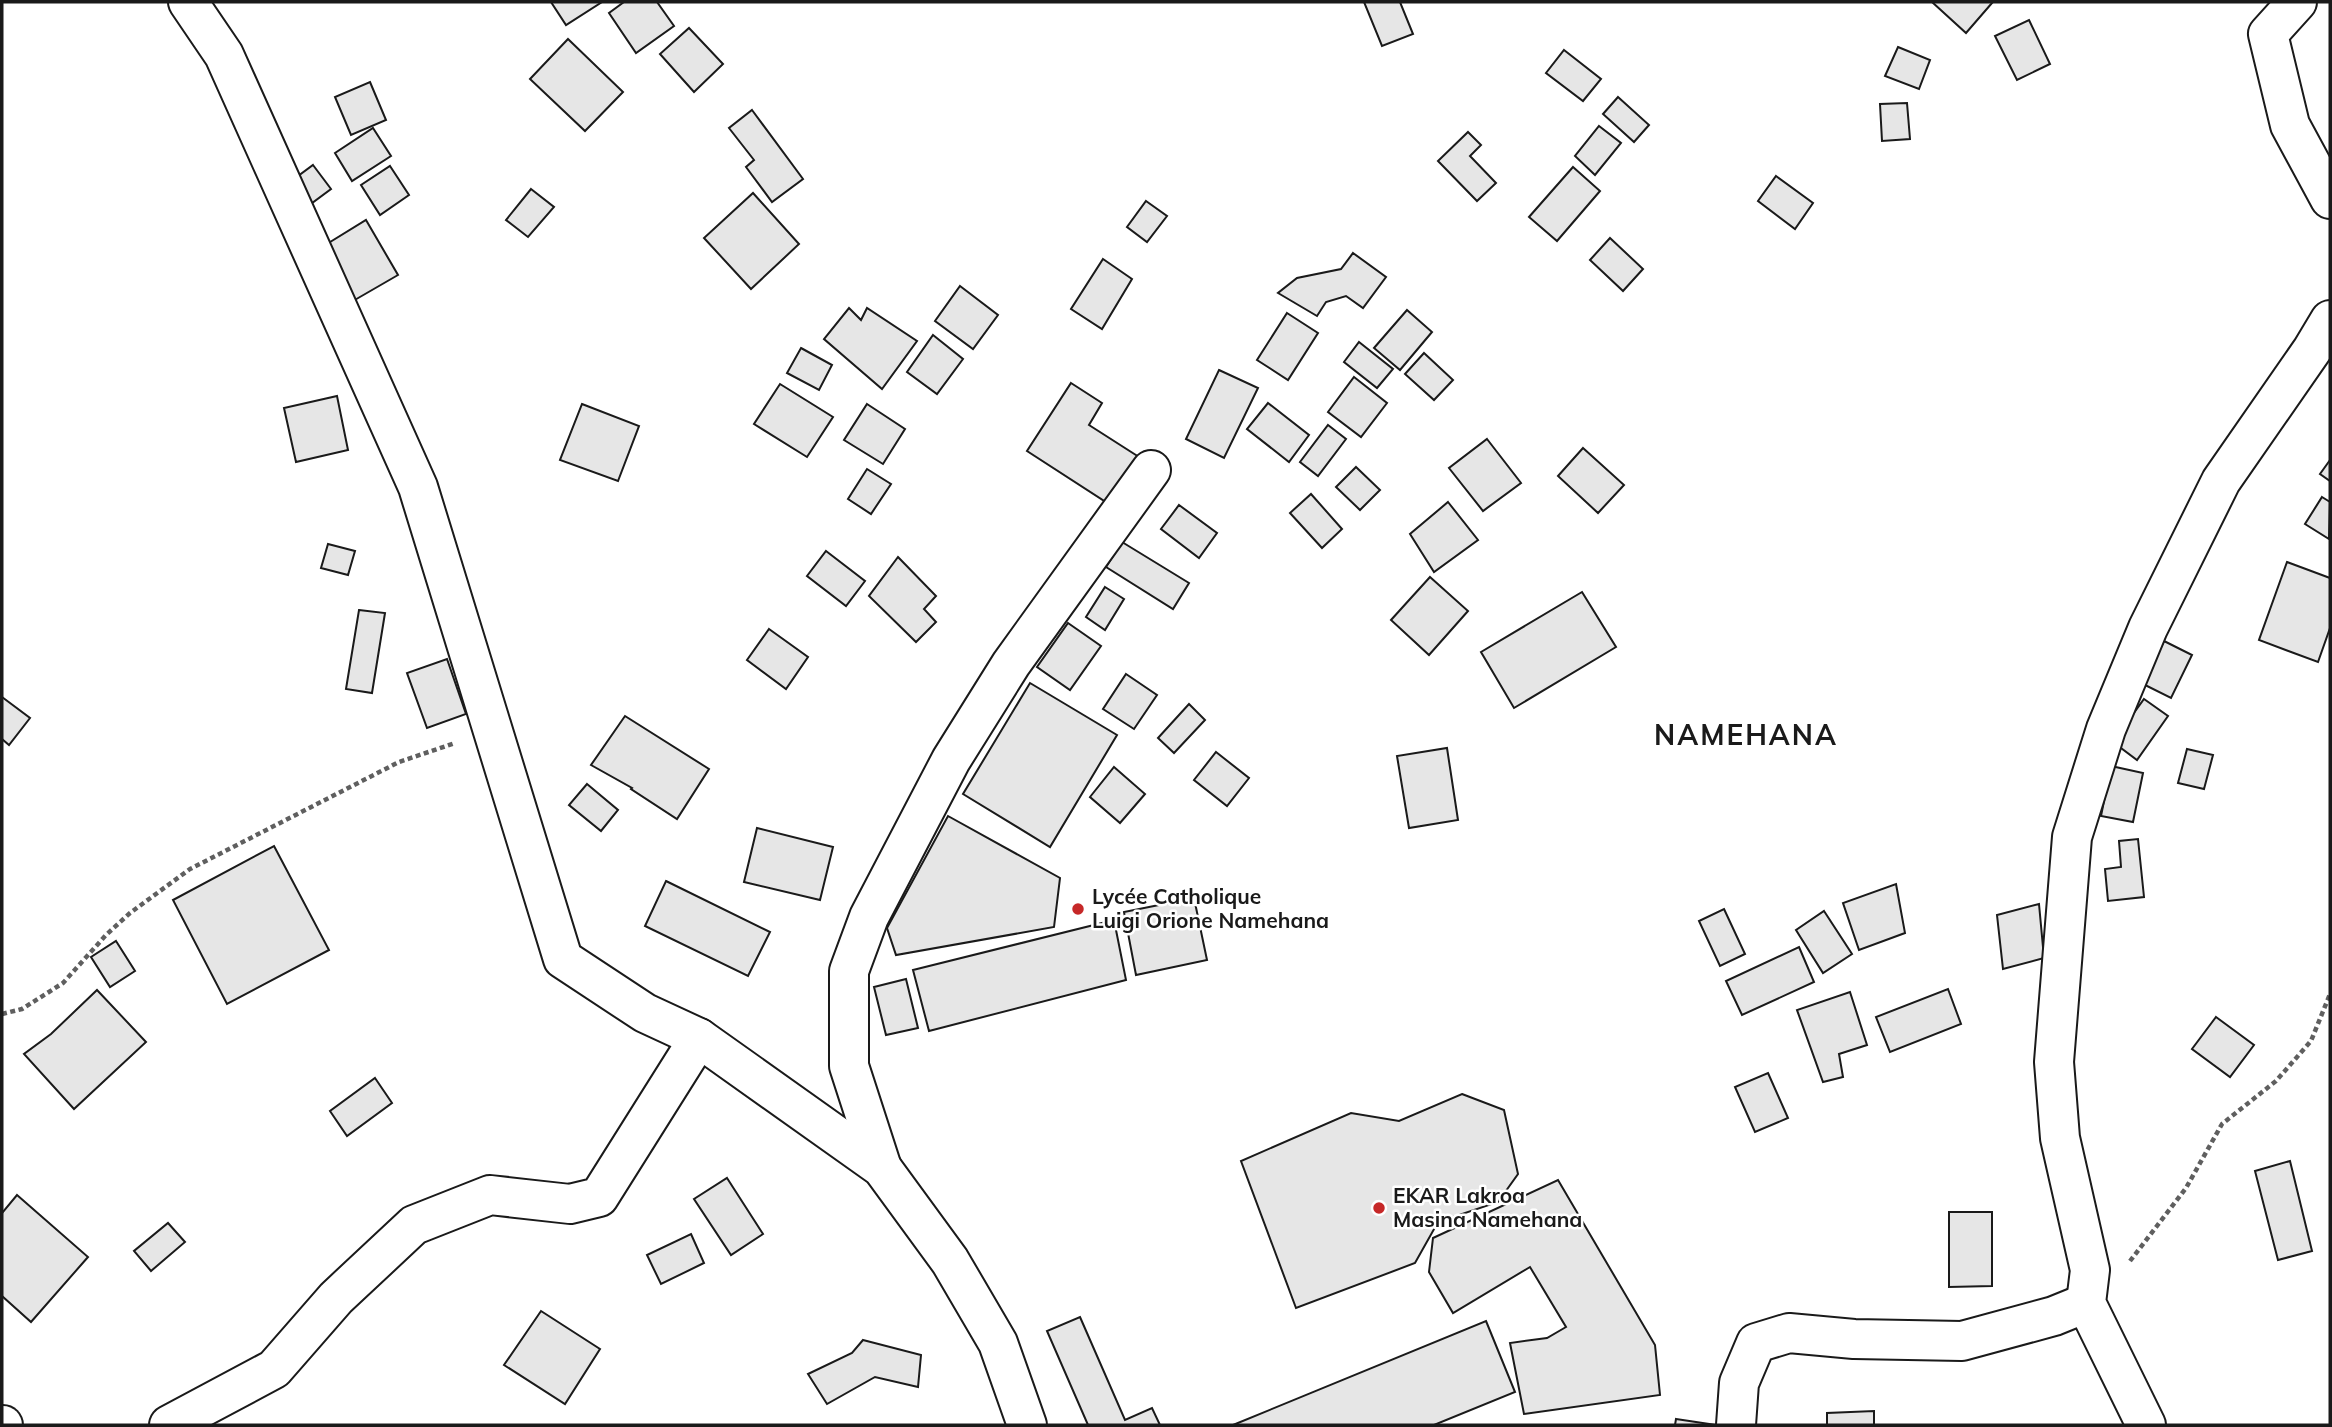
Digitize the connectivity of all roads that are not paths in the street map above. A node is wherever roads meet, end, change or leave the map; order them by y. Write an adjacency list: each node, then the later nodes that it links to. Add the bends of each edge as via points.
1 (188, 2): 6 (street, via 224,55 418,487 564,958 645,1013)
2 (2297, 2): 3 (street, via 2268,34 2290,125)
3 (2330, 199)
4 (2330, 320): 8 (street, via 2221,481 2148,628 2106,729 2072,837 2054,1062 2060,1138 2090,1270)
5 (1151, 470): 7 (street, via 1004,675 951,760 869,917 849,971 849,1066)
6 (699, 1038): 7 (street); 9 (street, via 599,1197 570,1204 490,1195 414,1225 336,1298 274,1369)
7 (882, 1168): 10 (street, via 950,1261 999,1343)
8 (2086, 1303): 11 (street, via 1962,1341 1789,1333 1756,1343 1739,1383); 12 (street)
9 (169, 1425)
10 (1027, 1425)
11 (1736, 1425)
12 (2146, 1425)

